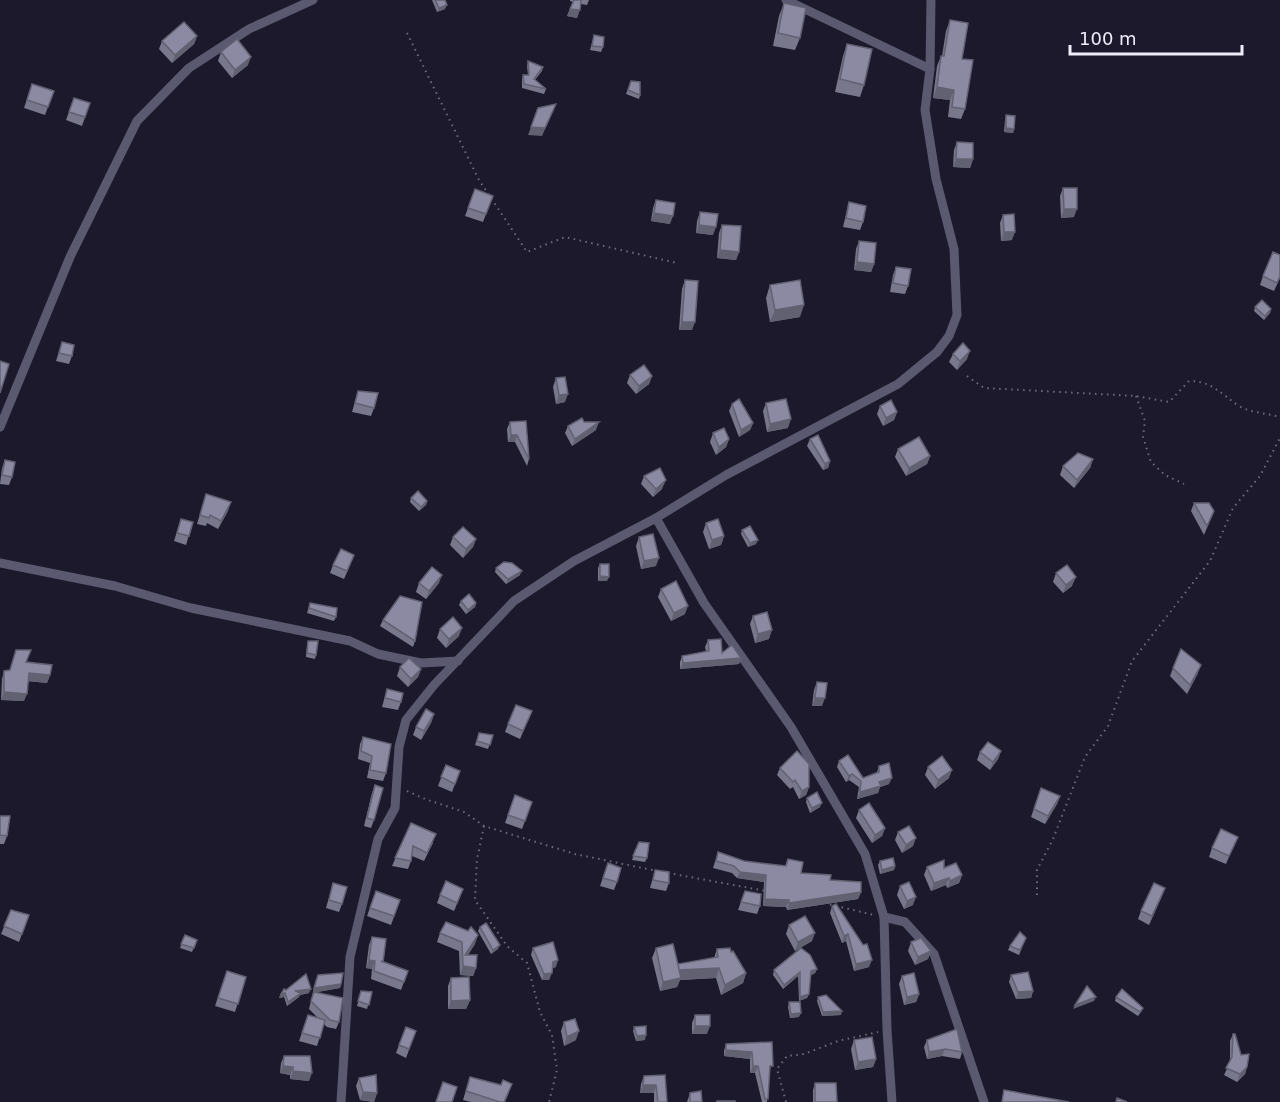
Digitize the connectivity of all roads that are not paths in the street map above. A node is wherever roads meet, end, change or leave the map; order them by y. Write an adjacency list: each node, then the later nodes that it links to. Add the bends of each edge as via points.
1 (313, 0): 5 (street, via 249,29 189,68 137,121 70,257)
2 (786, 0): 4 (street)
3 (931, 0): 4 (street)
4 (930, 69): 6 (street, via 925,111 936,179 954,249 957,315 949,336 937,352 898,384 726,475)
5 (0, 427)
6 (656, 518): 8 (street, via 574,561 514,601); 9 (street, via 704,603 791,727 866,854)
7 (0, 563): 8 (street, via 350,641 378,654 422,663)
8 (458, 660): 10 (street, via 406,720 399,747 395,808 378,839 350,957)
9 (884, 917): 11 (street); 12 (street, via 905,922 934,954)
10 (341, 1102)
11 (892, 1102)
12 (984, 1102)

